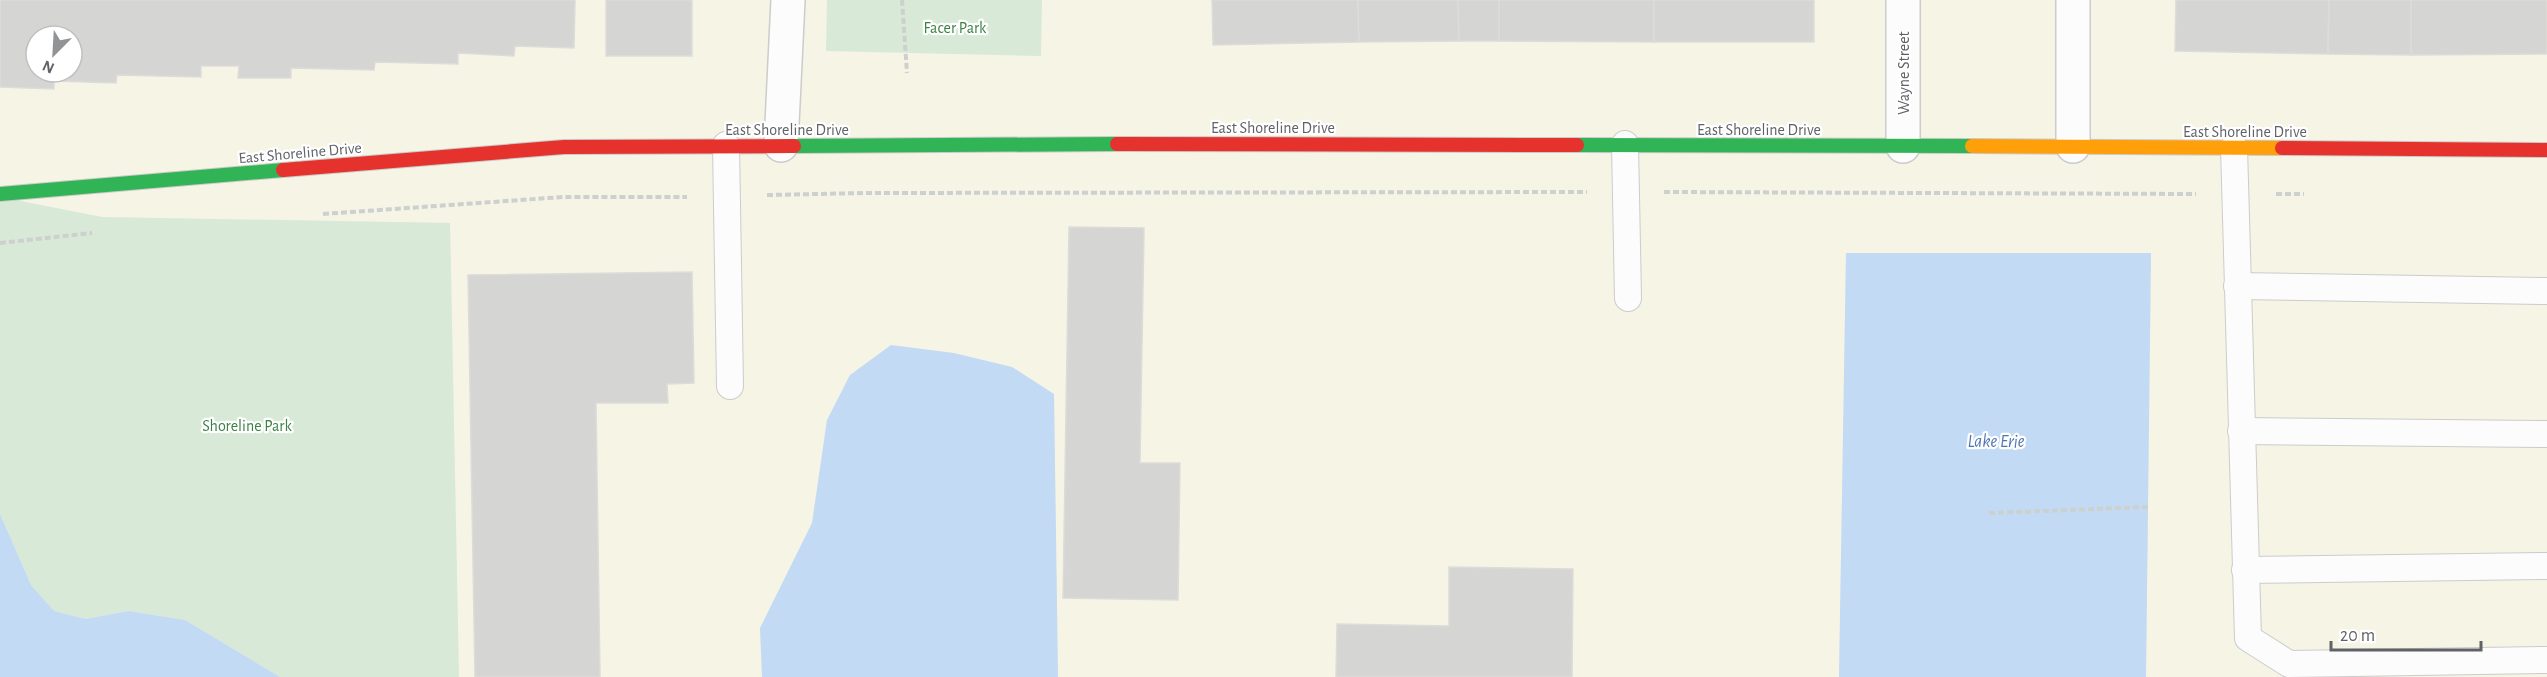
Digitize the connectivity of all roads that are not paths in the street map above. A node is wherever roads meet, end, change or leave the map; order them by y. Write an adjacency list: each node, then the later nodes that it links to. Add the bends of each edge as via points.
1 (788, 0): 6 (street)
2 (1903, 0): 7 (street, Wayne Street)
3 (2073, 0): 8 (street)
4 (1625, 144): 6 (street, East Shoreline Drive); 7 (street, East Shoreline Drive); 14 (lane)
5 (726, 145): 6 (street, East Shoreline Drive); 11 (street, East Shoreline Drive, via 564,147); 15 (lane)
6 (781, 145)
7 (1903, 146): 8 (street, East Shoreline Drive)
8 (2073, 146): 9 (street, East Shoreline Drive)
9 (2234, 147): 10 (street, East Shoreline Drive); 12 (lane)
10 (2547, 150)
11 (0, 194)
12 (2237, 286): 13 (lane); 16 (lane)
13 (2547, 291)
14 (1628, 298)
15 (730, 386)
16 (2241, 431): 17 (lane); 19 (lane)
17 (2547, 434)
18 (2547, 566): 19 (lane)
19 (2245, 570): 20 (lane, via 2248,638 2289,664)
20 (2547, 660)

